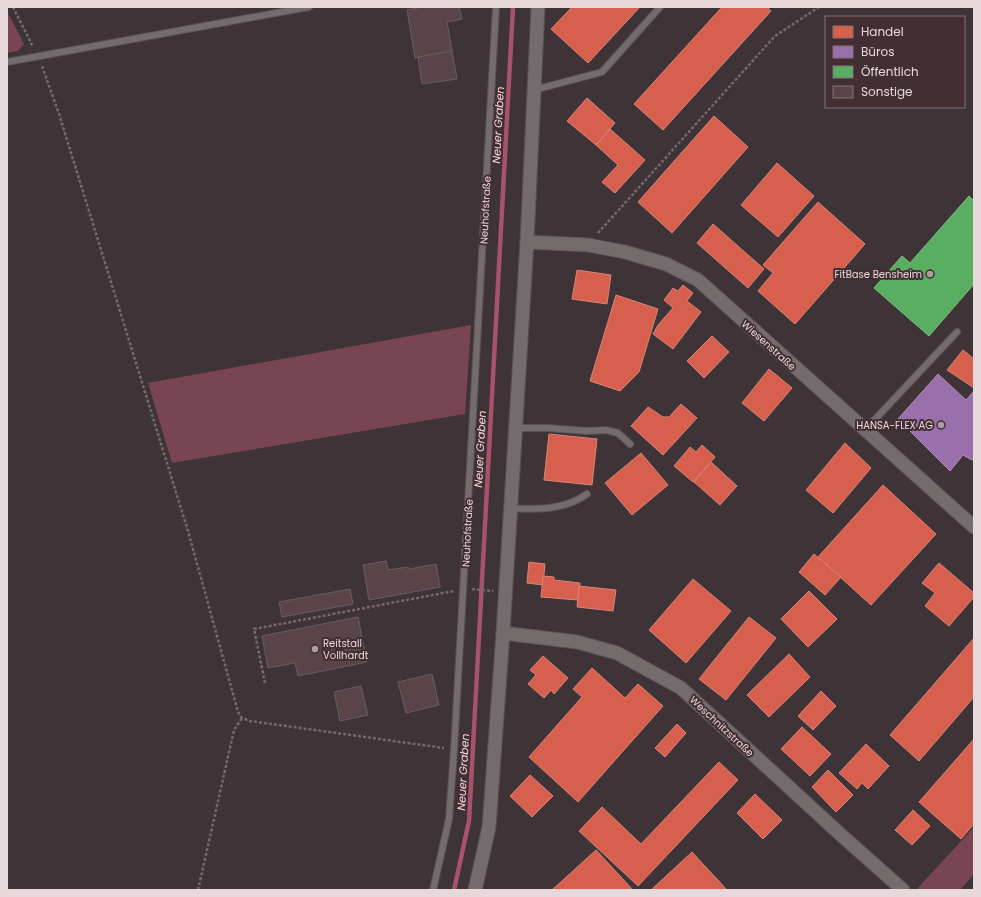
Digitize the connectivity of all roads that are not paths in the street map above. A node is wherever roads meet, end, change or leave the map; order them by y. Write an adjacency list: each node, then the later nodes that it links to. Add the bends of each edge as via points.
1 (309, 7): 5 (lane)
2 (496, 7): 16 (lane, Neuhofstraße, via 454,750 449,818)
3 (538, 7): 6 (street)
4 (660, 7): 6 (lane, via 602,72)
5 (7, 62)
6 (534, 90): 7 (street)
7 (527, 242): 9 (street); 10 (street, Wiesenstraße, via 588,245 625,252 666,264 698,280)
8 (957, 332): 10 (lane)
9 (516, 428): 11 (lane, via 606,430 618,433); 13 (street)
10 (865, 430): 14 (street, Wiesenstraße)
11 (630, 444)
12 (587, 494): 13 (lane, via 579,500 555,508)
13 (511, 508): 15 (street)
14 (974, 527)
15 (503, 633): 17 (street, via 489,827); 18 (street, Weschnitzstraße, via 577,642 617,653 680,688)
16 (433, 890)
17 (475, 890)
18 (903, 890)

